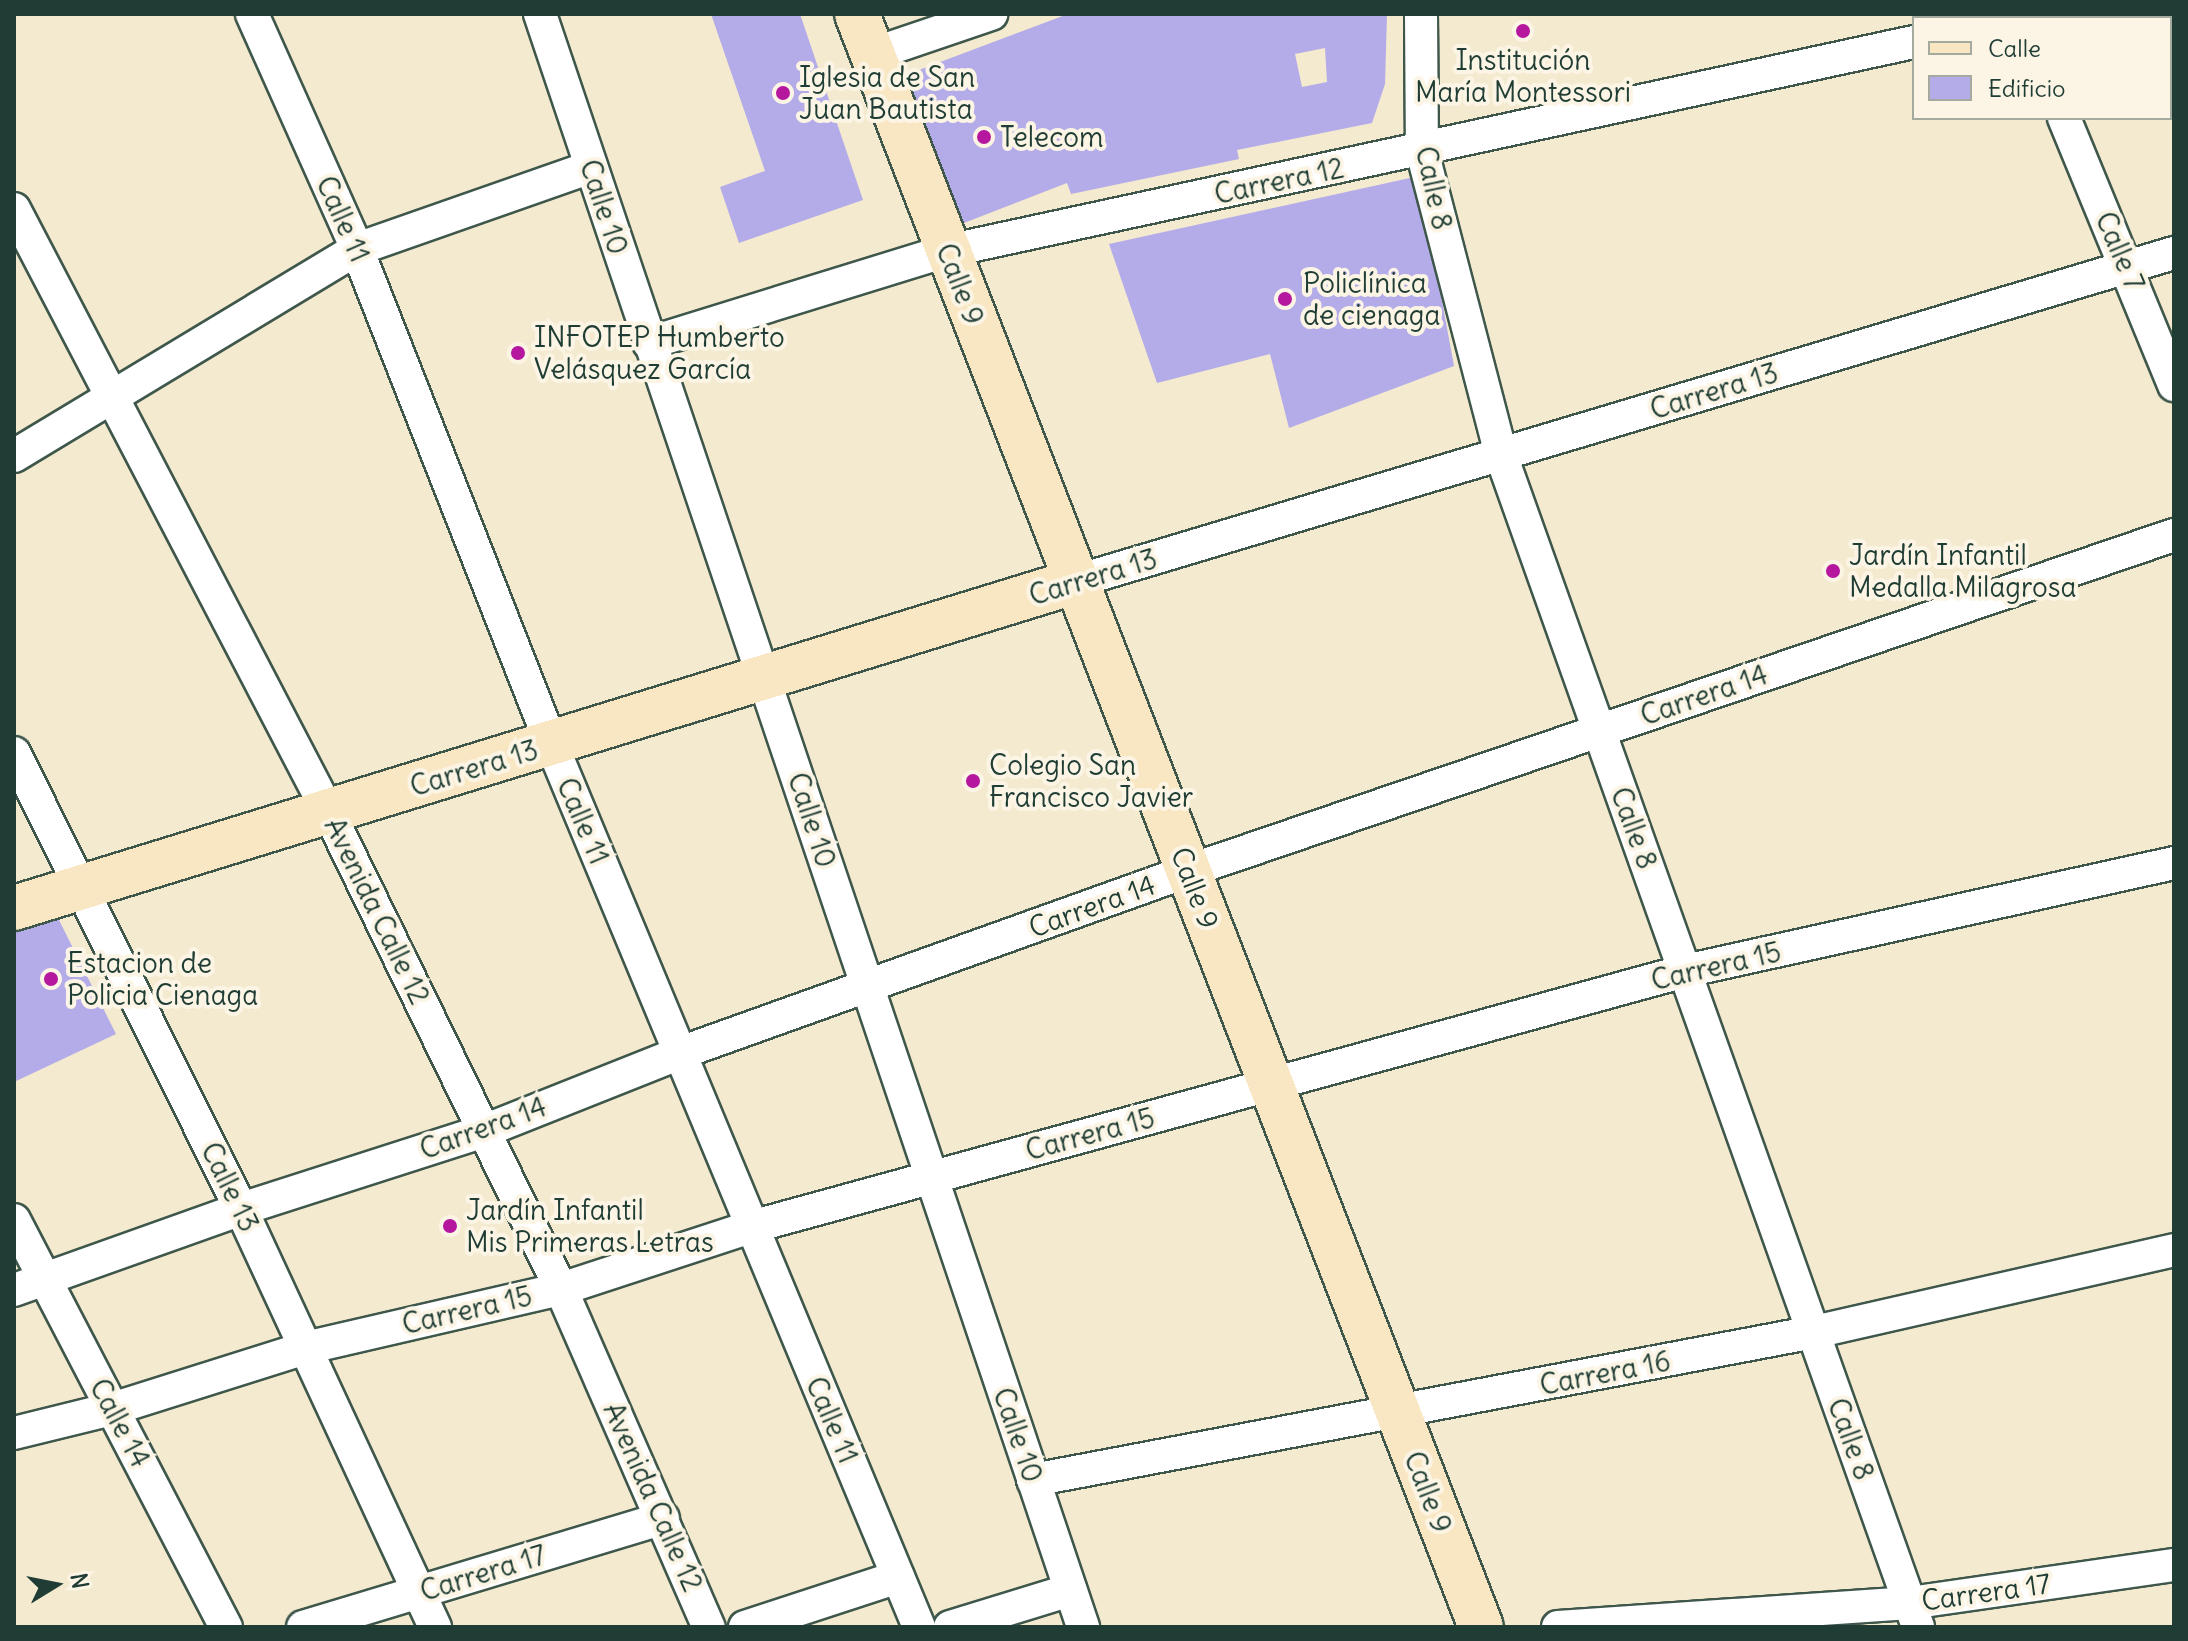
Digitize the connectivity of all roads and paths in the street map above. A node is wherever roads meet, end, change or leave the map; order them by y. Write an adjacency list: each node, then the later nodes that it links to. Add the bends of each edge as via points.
1 (252, 14): 11 (street, Calle 11)
2 (540, 14): 9 (street, Calle 10)
3 (991, 14): 5 (street)
4 (1421, 14): 8 (street, Calle 8)
5 (865, 34): 12 (street, Calle 9)
6 (1912, 42): 8 (street, Carrera 12)
7 (2065, 120): 14 (street, Calle 7)
8 (1422, 151): 12 (street, Carrera 12); 18 (street, Calle 8)
9 (591, 167): 11 (street); 15 (street, Calle 10)
10 (14, 209): 17 (street, Avenida Calle 12)
11 (357, 249): 17 (street); 24 (street, Calle 11)
12 (947, 251): 15 (street, Carrera 12); 21 (street, Calle 9)
13 (2174, 253): 14 (street, Carrera 13)
14 (2127, 267): 16 (street, Calle 7); 18 (street, Carrera 13)
15 (649, 343): 22 (street, Calle 10)
16 (2174, 385)
17 (110, 399): 19 (street); 26 (street, Avenida Calle 12)
18 (1501, 455): 21 (street, Carrera 13); 23 (street, Calle 8)
19 (14, 456)
20 (2174, 535): 23 (street, Carrera 14)
21 (1077, 581): 22 (street, Carrera 13); 28 (street, Calle 9)
22 (764, 677): 24 (street, Carrera 13); 32 (street, Calle 10)
23 (1599, 730): 28 (street, Carrera 14); 31 (street, Calle 8)
24 (551, 743): 26 (street, Carrera 13); 33 (street, Calle 11)
25 (14, 753): 29 (street, Calle 13)
26 (329, 813): 29 (street, Carrera 13); 35 (street, Avenida Calle 12)
27 (2174, 863): 31 (street, Carrera 15)
28 (1188, 871): 32 (street, Carrera 14); 34 (street, Calle 9)
29 (81, 887): 30 (street, Carrera 13); 37 (street, Calle 13)
30 (14, 908)
31 (1685, 971): 34 (street, Carrera 15); 44 (street, Calle 8)
32 (867, 986): 33 (street, Carrera 14); 36 (street, Calle 10)
33 (680, 1053): 35 (street, Carrera 14); 39 (street, Calle 11)
34 (1271, 1085): 36 (street, Carrera 15); 47 (street, Calle 9)
35 (484, 1131): 37 (street, Carrera 14); 42 (street, Avenida Calle 12)
36 (930, 1178): 39 (street, Carrera 15); 49 (street, Calle 10)
37 (241, 1209): 41 (street, Carrera 14); 45 (street, Calle 13)
38 (14, 1220): 41 (street, Calle 14)
39 (751, 1227): 42 (street, Carrera 15); 52 (street, Calle 11)
40 (2174, 1250): 44 (street, Carrera 16)
41 (46, 1280): 43 (street, Carrera 14); 46 (street, Calle 14)
42 (561, 1289): 45 (street, Carrera 15); 50 (street, Avenida Calle 12)
43 (14, 1290)
44 (1814, 1332): 47 (street, Carrera 16); 55 (street, Calle 8)
45 (305, 1348): 46 (street, Carrera 15); 54 (street, Calle 13)
46 (112, 1409): 48 (street, Carrera 15); 56 (street, Calle 14)
47 (1398, 1414): 49 (street, Carrera 16); 64 (street, Calle 9)
48 (14, 1433)
49 (1033, 1480): 53 (street, Calle 10)
50 (663, 1518): 54 (street, Carrera 17); 59 (street, Avenida Calle 12)
51 (2174, 1565): 55 (street, Carrera 17)
52 (898, 1577): 60 (street); 61 (street, Calle 11)
53 (1070, 1590): 62 (street); 63 (street, Calle 10)
54 (418, 1594): 57 (street, Carrera 17); 58 (street, Calle 13)
55 (1914, 1615): 65 (street, Carrera 17)
56 (226, 1627)
57 (303, 1627)
58 (435, 1627)
59 (709, 1627)
60 (745, 1627)
61 (919, 1627)
62 (950, 1627)
63 (1083, 1627)
64 (1481, 1627)
65 (1558, 1627)

